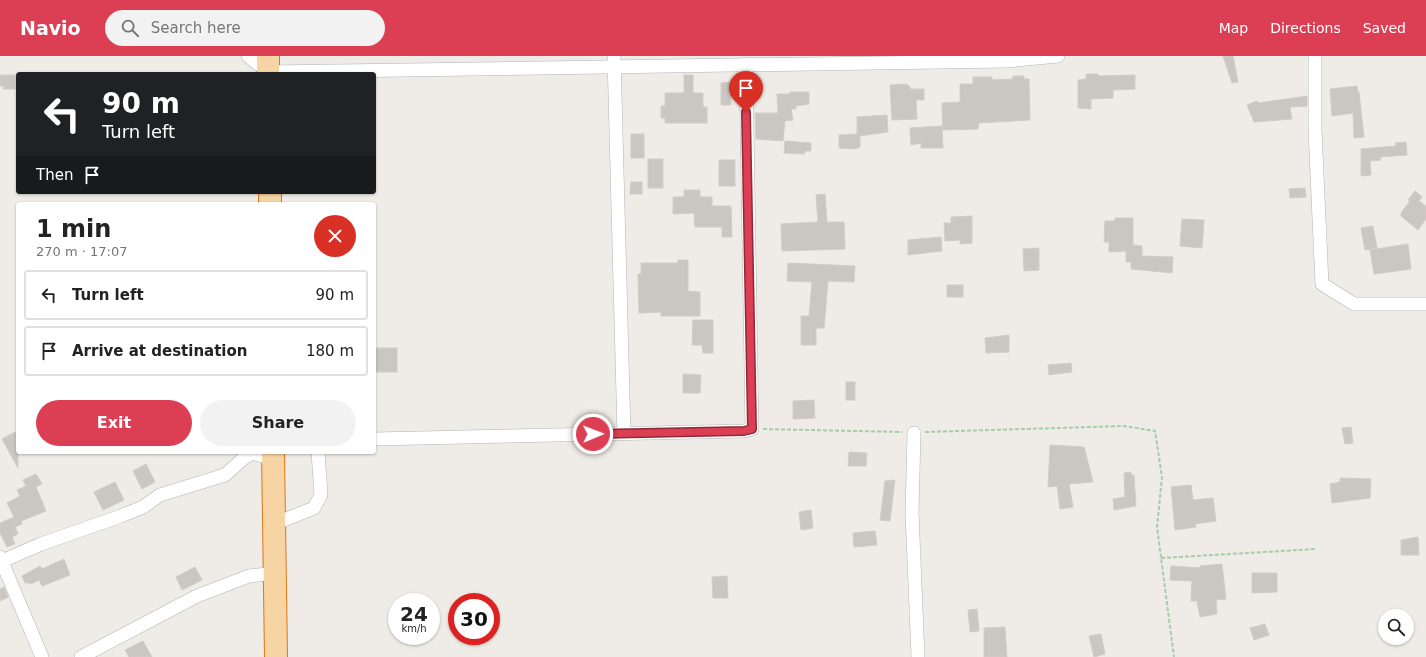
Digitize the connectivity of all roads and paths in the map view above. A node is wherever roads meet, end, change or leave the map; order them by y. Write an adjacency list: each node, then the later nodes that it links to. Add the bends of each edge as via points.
1 (248, 56): 6 (street)
2 (1058, 56): 5 (street, via 1006,61)
3 (1315, 56): 7 (street, via 1315,130 1322,284 1354,304)
4 (614, 62): 5 (street); 6 (street); 10 (street)
5 (746, 64): 10 (street, via 752,429)
6 (268, 67)
7 (1426, 304)
8 (1078, 428): 18 (path, via 1124,426 1155,431 1162,477 1157,527)
9 (914, 432): 24 (street, via 912,513)
10 (624, 434): 11 (street)
11 (376, 439)
12 (250, 454): 19 (street, via 225,475 160,495 121,516)
13 (262, 454): 15 (street)
14 (318, 454): 16 (street, via 321,495 314,508)
15 (273, 455): 16 (highway)
16 (274, 524): 20 (highway)
17 (1316, 549): 18 (path)
18 (1161, 558): 25 (path)
19 (1, 560): 21 (street)
20 (275, 574): 22 (street, via 249,576 197,596); 23 (highway)
21 (42, 657)
22 (81, 657)
23 (276, 657)
24 (918, 657)
25 (1174, 657)

